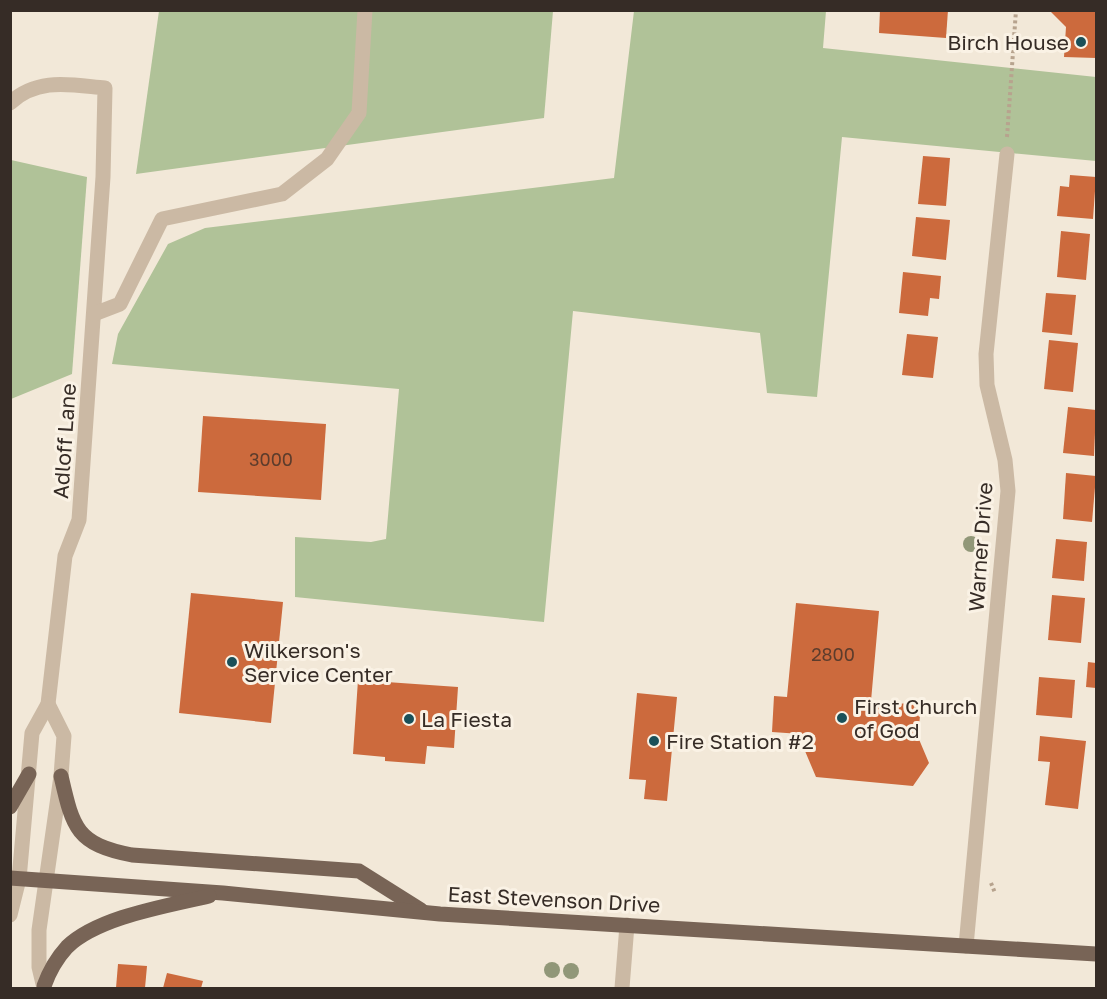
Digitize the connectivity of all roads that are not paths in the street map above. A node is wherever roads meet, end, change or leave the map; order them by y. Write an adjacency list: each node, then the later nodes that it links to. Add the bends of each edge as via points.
1 (365, 10): 4 (street, via 359,113 327,159 282,194 162,219 120,304)
2 (10, 103): 4 (street, Adloff Lane, via 22,92 57,83 105,88)
3 (1007, 148): 15 (street, Warner Drive, via 986,354 987,385 1005,460 1008,491)
4 (94, 314): 5 (street, Adloff Lane, via 79,520 64,556)
5 (48, 704): 6 (street, Adloff Lane, via 32,733); 7 (street, via 64,736)
6 (29, 774): 8 (main road); 9 (street, Adloff Lane)
7 (61, 776): 10 (street); 12 (main road, via 73,820 90,841 106,850 359,871)
8 (10, 807)
9 (15, 878): 10 (main road, East Stevenson Drive); 13 (street, Adloff Lane)
10 (45, 880): 11 (main road, East Stevenson Drive); 17 (street, via 38,941)
11 (223, 892): 12 (main road, East Stevenson Drive); 17 (main road, via 127,916 88,933 67,948 51,969)
12 (424, 912): 14 (main road, East Stevenson Drive)
13 (10, 915)
14 (627, 925): 15 (main road, East Stevenson Drive); 18 (street)
15 (966, 946): 16 (main road, East Stevenson Drive)
16 (1096, 954)
17 (44, 987)
18 (622, 988)

